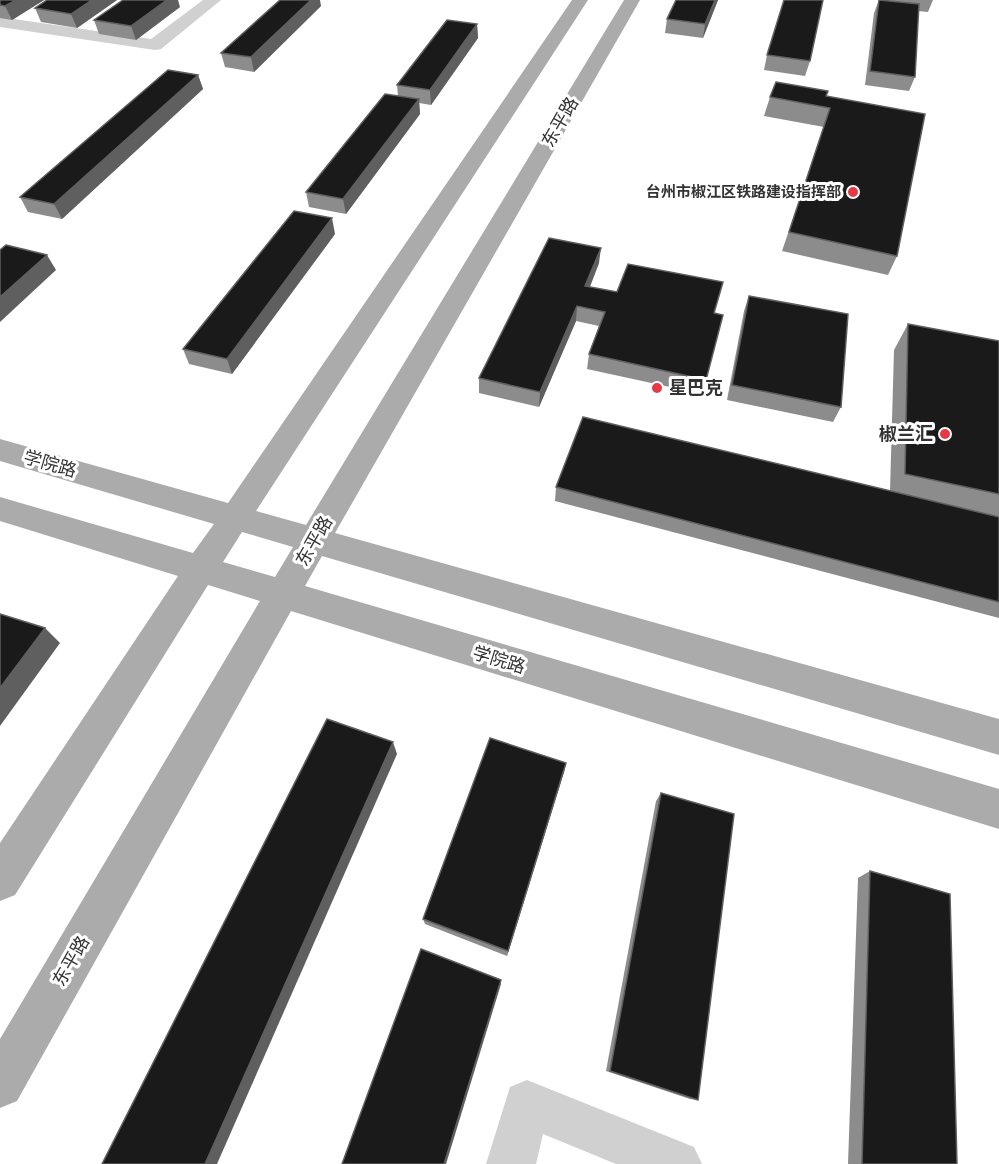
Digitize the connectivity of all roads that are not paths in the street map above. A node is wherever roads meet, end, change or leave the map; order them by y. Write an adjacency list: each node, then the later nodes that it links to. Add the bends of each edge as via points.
1 (213, 0): 4 (street, via 155,45)
2 (580, 0): 7 (main road)
3 (632, 0): 8 (main road, 东平路)
4 (0, 22)
5 (0, 450): 7 (main road, 学院路)
6 (0, 509): 9 (main road, 学院路)
7 (235, 518): 8 (main road, 学院路); 9 (main road)
8 (315, 538): 10 (main road, 东平路); 11 (main road, 学院路)
9 (200, 570): 10 (main road, 学院路); 13 (main road)
10 (282, 595): 12 (main road, 学院路); 14 (main road, 东平路)
11 (999, 737)
12 (999, 808)
13 (0, 880)
14 (0, 1084)
15 (511, 1164): 16 (street, via 527,1104)
16 (676, 1164)

